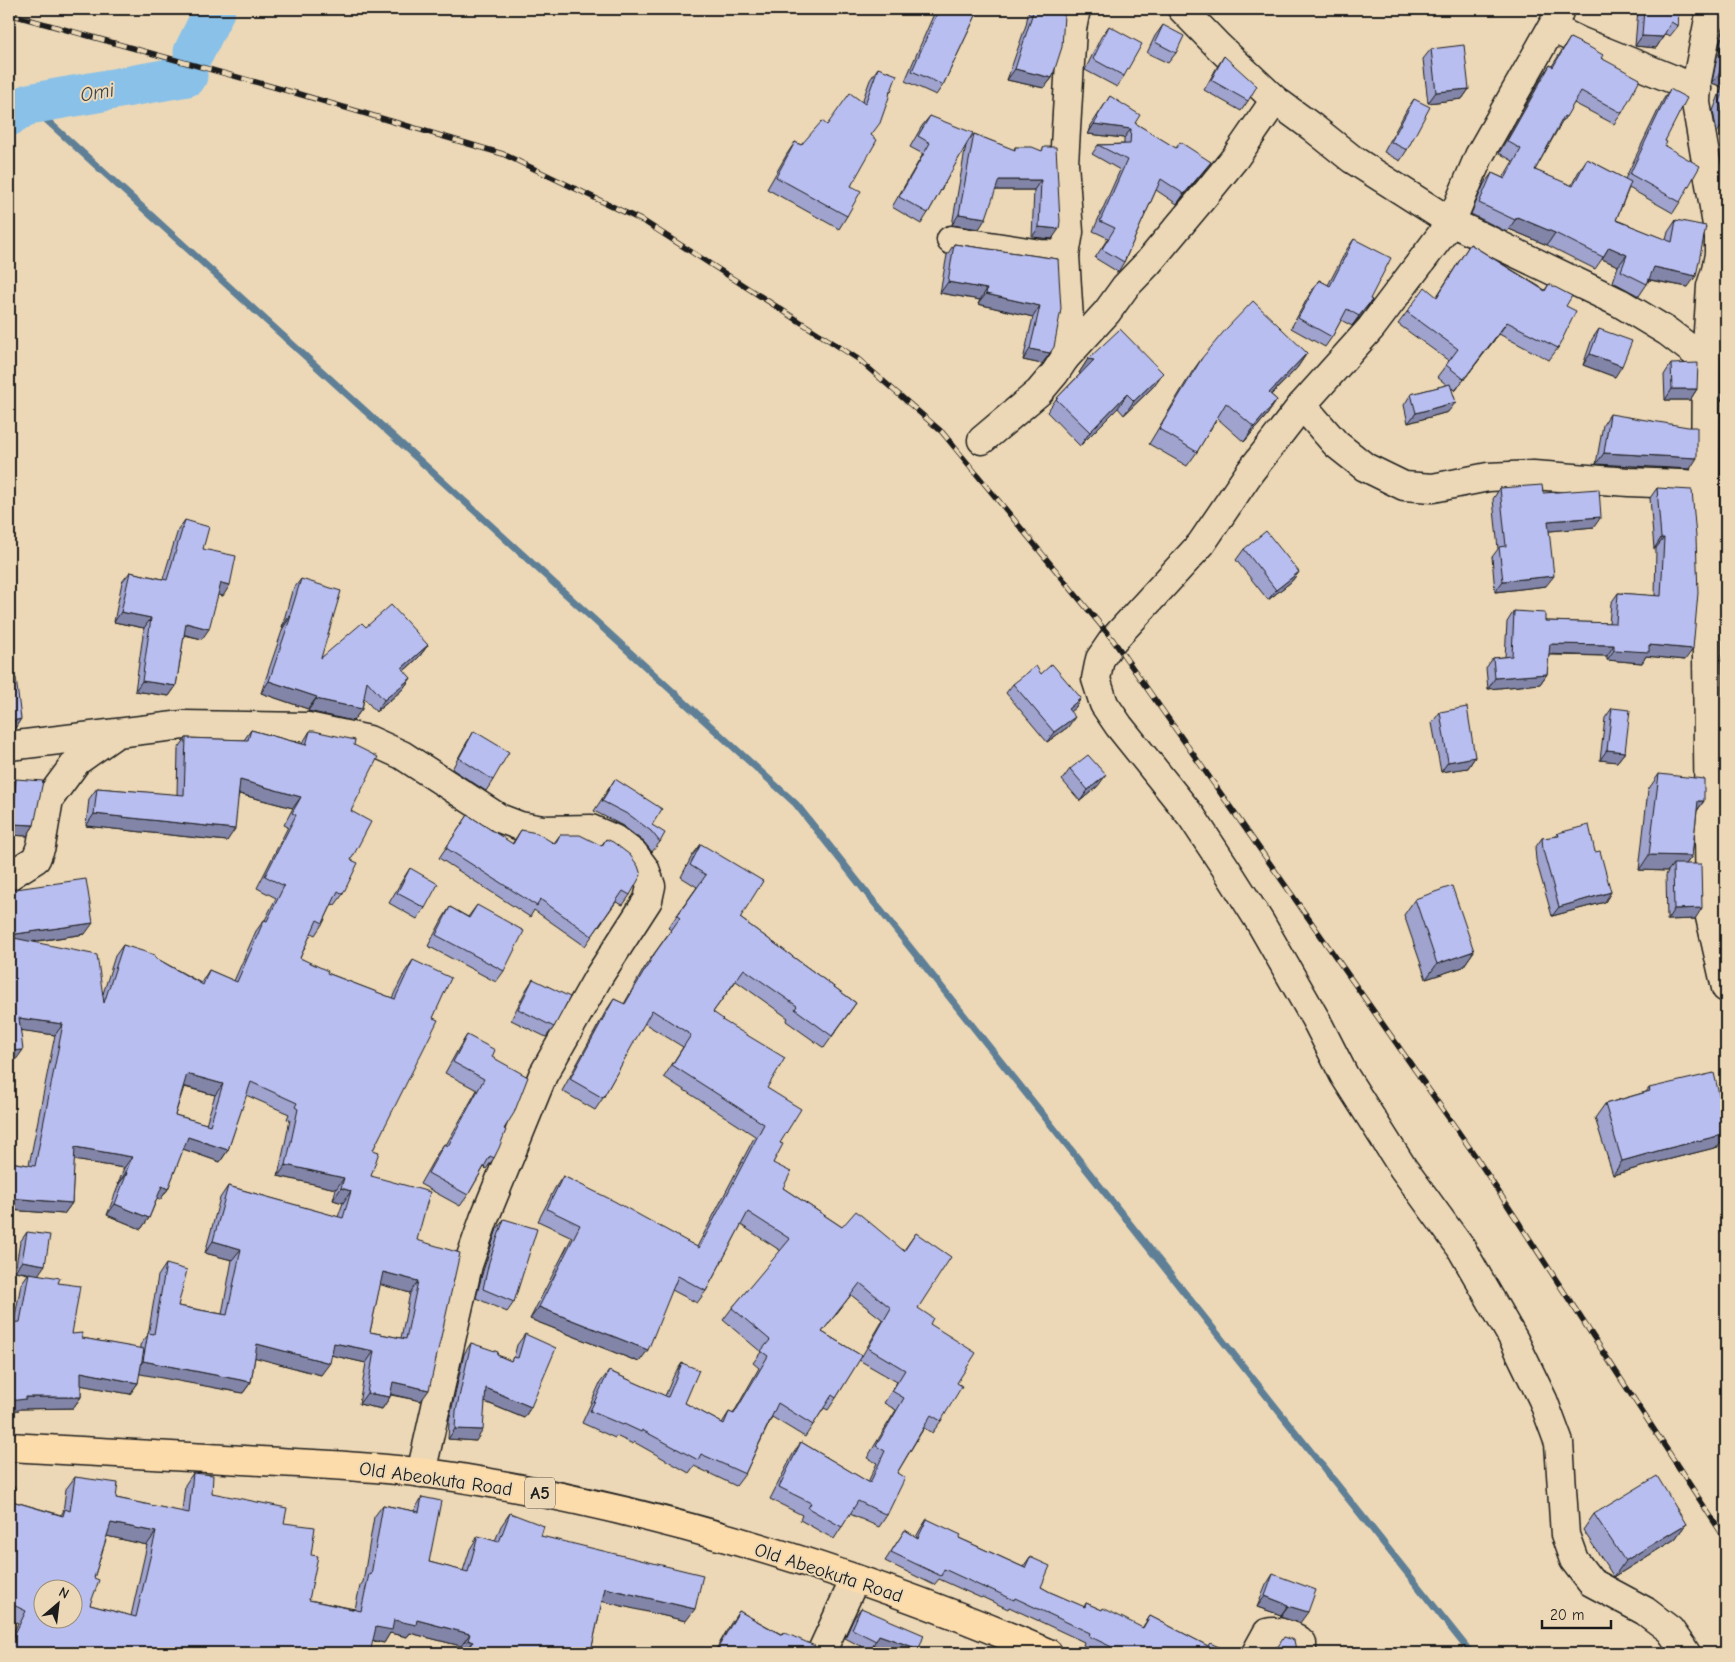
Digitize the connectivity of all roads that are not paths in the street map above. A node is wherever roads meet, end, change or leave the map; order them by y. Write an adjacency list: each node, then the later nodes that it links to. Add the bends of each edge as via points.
1 (1076, 9): 9 (street, via 1064,163 1069,232)
2 (1182, 9): 6 (street)
3 (1711, 9): 5 (street)
4 (1558, 14): 5 (street, via 1558,31); 7 (street, via 1479,156)
5 (1697, 89): 11 (street, via 1696,104 1720,236 1718,262 1710,286)
6 (1275, 100): 7 (street, via 1352,159); 10 (street, via 1230,165)
7 (1451, 222): 11 (street, via 1620,303 1668,332); 12 (street, via 1371,328)
8 (951, 240): 9 (street)
9 (1065, 255): 10 (street, via 1069,320)
10 (1065, 358): 13 (street, via 1039,392)
11 (1706, 361): 14 (street)
12 (1302, 405): 14 (street, via 1336,444 1365,467 1404,486 1433,488 1488,477 1533,475); 26 (street, via 1250,472 1201,544 1113,640 1100,659 1096,680 1104,704 1119,726 1186,810 1228,870 1316,1020 1344,1075 1461,1248 1514,1340 1543,1400 1559,1443 1565,1535 1574,1560 1591,1582 1645,1611 1670,1630)
13 (982, 440)
14 (1706, 485): 18 (street, via 1710,917)
15 (117, 733): 16 (street); 17 (street, via 77,761 49,799 36,859); 20 (street, via 183,725 308,727 369,740 402,755 499,818 543,830 591,828 621,844 645,869 651,886 648,900 599,976 543,1075 484,1219 468,1265)
16 (9, 746)
17 (9, 876)
18 (1726, 988)
19 (9, 1447): 20 (highway, Old Abeokuta Road / A5, via 324,1464)
20 (421, 1473): 21 (highway, Old Abeokuta Road / A5, via 565,1498 690,1527)
21 (855, 1579): 22 (street); 23 (highway, Old Abeokuta Road / A5)
22 (821, 1653)
23 (1048, 1653)
24 (1256, 1653): 25 (street, via 1267,1633 1273,1631 1298,1638 1302,1643)
25 (1302, 1653)
26 (1686, 1653)

